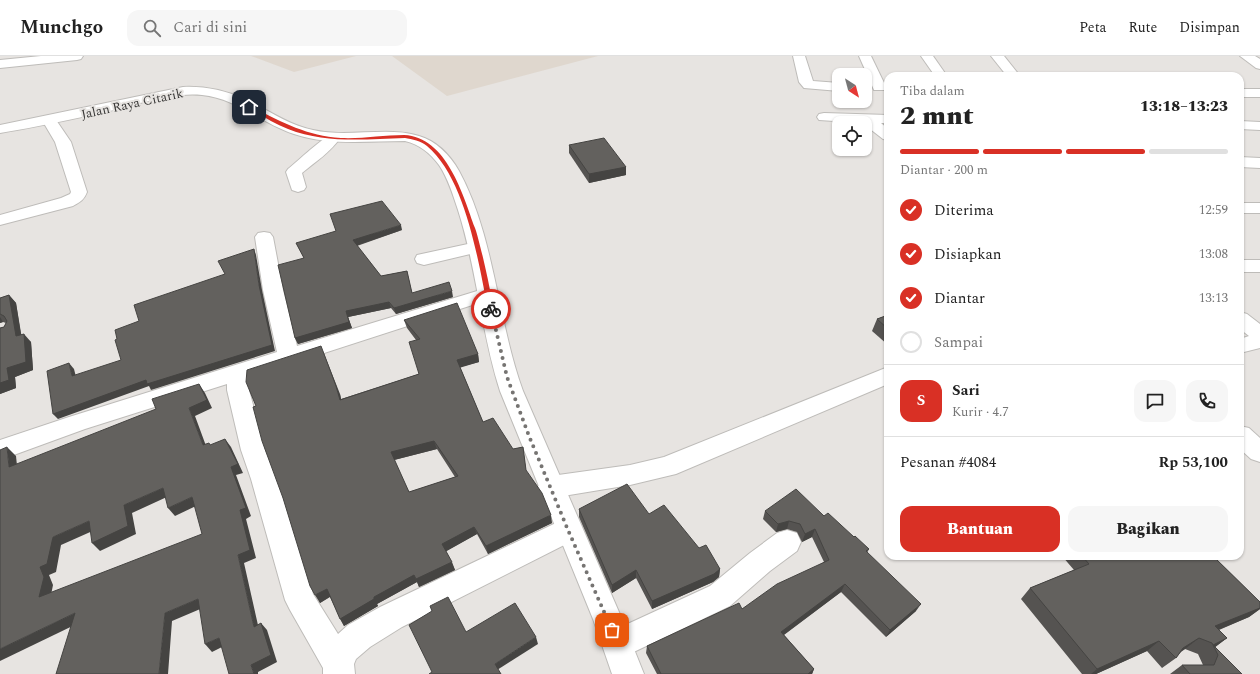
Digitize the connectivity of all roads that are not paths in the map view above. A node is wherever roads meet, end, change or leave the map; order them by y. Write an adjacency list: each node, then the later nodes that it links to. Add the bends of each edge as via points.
1 (77, 56): 7 (street)
2 (799, 56): 11 (street, via 809,85)
3 (864, 56): 13 (street)
4 (927, 56): 9 (street)
5 (997, 56): 10 (street)
6 (1246, 56): 8 (street)
7 (0, 64)
8 (1260, 65)
9 (938, 72)
10 (1011, 72)
11 (832, 87)
12 (872, 87): 13 (street)
13 (884, 87)
14 (1244, 93): 15 (street)
15 (1260, 93)
16 (824, 117): 17 (street)
17 (832, 117)
18 (872, 118): 19 (street)
19 (884, 119)
20 (49, 120): 24 (street, Jalan Raya Citarik); 26 (street, Jalan Raya Citarik, via 190,90 226,95 289,128); 32 (street, via 63,142 79,192 77,197)
21 (872, 123): 25 (street)
22 (1244, 125): 23 (street)
23 (1260, 126)
24 (0, 129)
25 (884, 133)
26 (333, 138): 29 (street, via 294,172); 34 (street, Jalan Raya Citarik, via 405,137 414,138 428,145 450,170)
27 (1244, 162): 28 (street)
28 (1260, 163)
29 (298, 187)
30 (1244, 208): 31 (street)
31 (1260, 208)
32 (0, 220)
33 (264, 237): 43 (street, via 273,290)
34 (477, 247): 35 (street); 38 (street, Jalan Raya Citarik)
35 (424, 259)
36 (1244, 266): 37 (street)
37 (1260, 266)
38 (487, 294): 43 (street, via 368,333); 49 (street, Jalan Raya Citarik, via 507,377)
39 (1244, 322): 40 (street)
40 (1260, 334)
41 (1260, 341): 42 (street)
42 (1244, 345)
43 (289, 355): 44 (street)
44 (240, 371): 47 (street); 53 (street, via 238,390 253,450 300,600)
45 (884, 377): 49 (street, via 667,467)
46 (1244, 438): 48 (street)
47 (0, 450)
48 (1260, 452)
49 (551, 486): 50 (street, Jalan Raya Citarik)
50 (568, 530): 52 (street, Jalan Raya Citarik); 53 (street, via 391,617 359,636 345,648)
51 (787, 542): 52 (street, via 720,596)
52 (619, 644): 54 (street, Jalan Raya Citarik)
53 (339, 669)
54 (628, 674)

